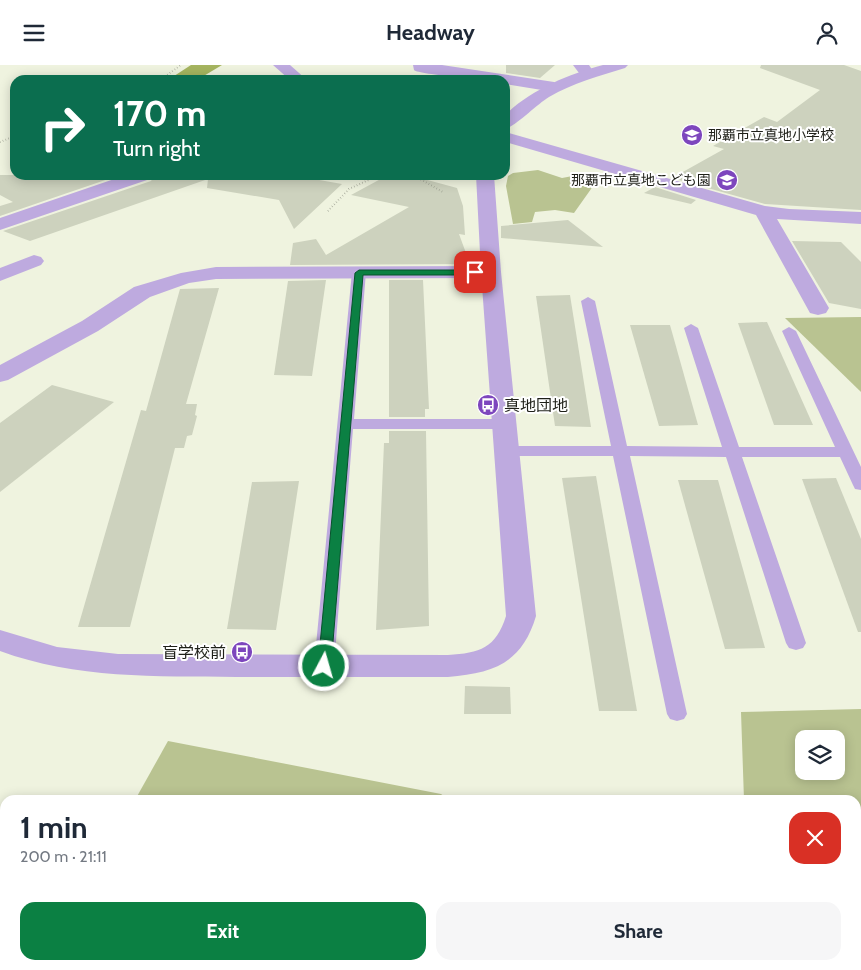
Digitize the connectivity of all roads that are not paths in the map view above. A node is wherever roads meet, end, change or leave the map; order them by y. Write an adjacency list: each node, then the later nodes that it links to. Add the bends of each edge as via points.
1 (281, 65): 5 (street)
2 (620, 65): 4 (street)
3 (432, 66): 6 (street)
4 (584, 69): 8 (street)
5 (293, 75)
6 (484, 75)
7 (510, 79): 8 (street)
8 (554, 87): 9 (street, via 530,101)
9 (510, 119)
10 (510, 138): 13 (street)
11 (129, 180): 15 (street)
12 (485, 180): 17 (street)
13 (763, 211): 14 (street); 21 (street)
14 (861, 218)
15 (0, 224)
16 (34, 261): 19 (street)
17 (491, 272): 18 (street); 26 (street)
18 (359, 273): 24 (street, via 216,273 161,284); 25 (lane)
19 (0, 275)
20 (588, 301): 27 (lane)
21 (818, 309)
22 (691, 328): 28 (lane)
23 (789, 331): 29 (lane)
24 (0, 375)
25 (346, 424): 26 (lane); 33 (lane)
26 (506, 438): 27 (lane); 33 (street, via 521,616 509,645 486,661 469,665)
27 (620, 452): 28 (lane); 34 (lane)
28 (733, 452): 29 (lane); 32 (lane)
29 (846, 452): 30 (lane)
30 (861, 485)
31 (0, 640): 33 (street, via 48,654 114,664)
32 (796, 643)
33 (324, 666)
34 (677, 714)

